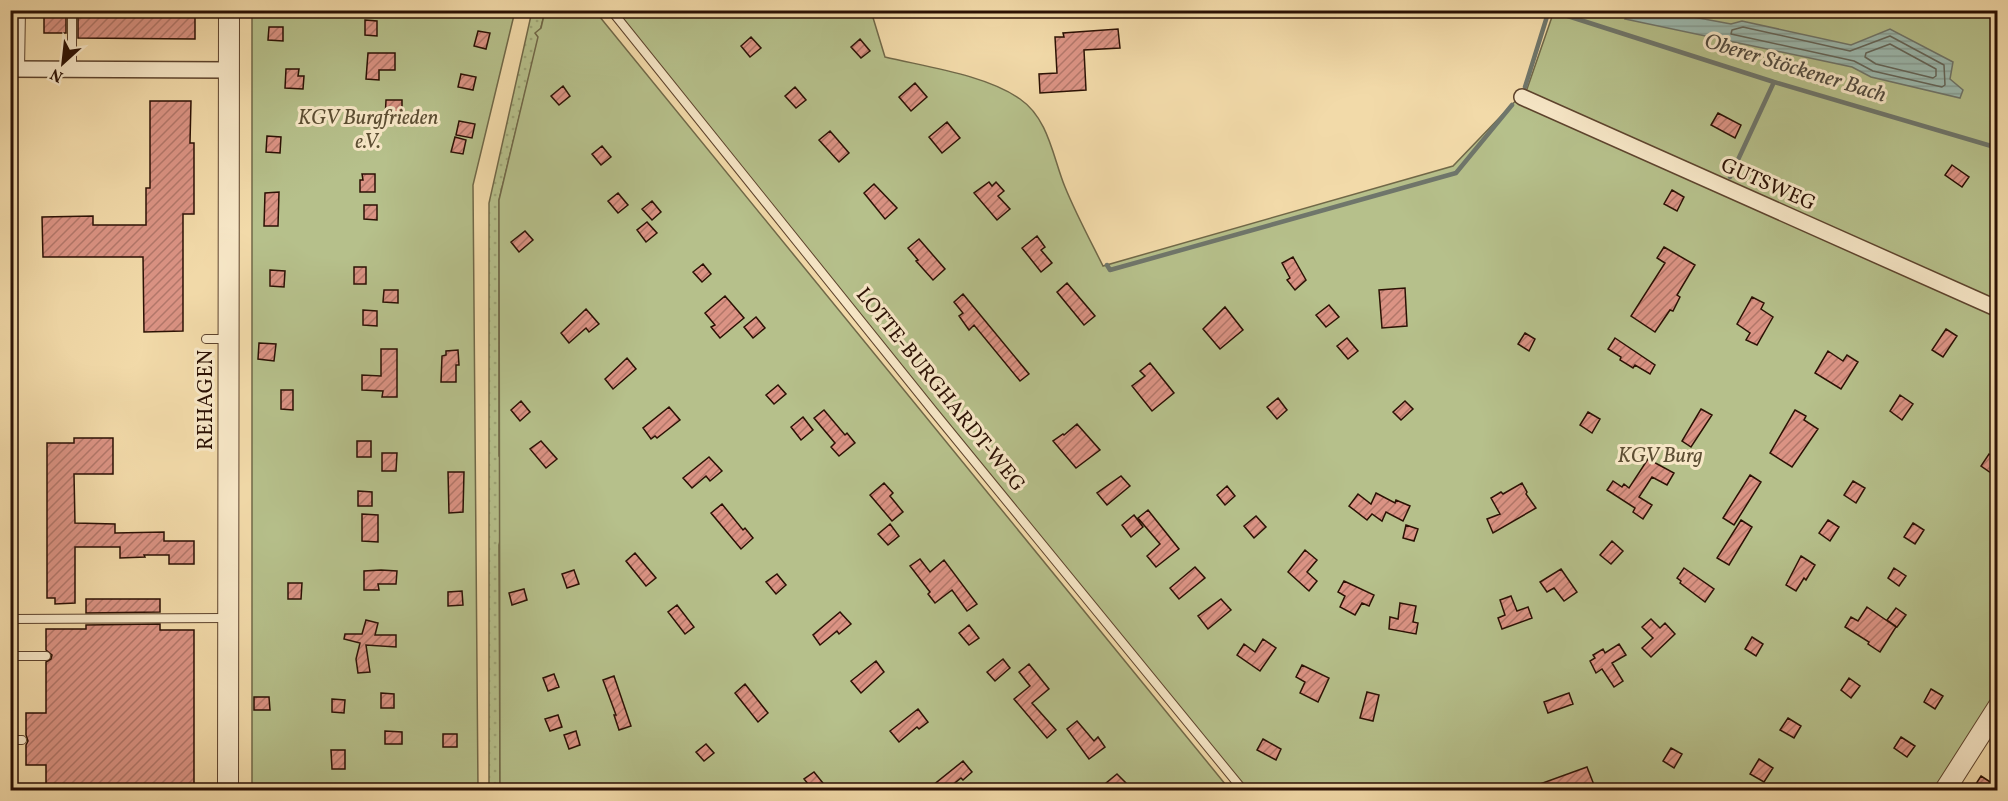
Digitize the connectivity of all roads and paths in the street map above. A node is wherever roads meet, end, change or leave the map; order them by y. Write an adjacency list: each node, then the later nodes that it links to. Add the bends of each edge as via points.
1 (21, 10): 5 (lane)
2 (72, 10): 6 (lane)
3 (229, 10): 7 (street, REHAGEN)
4 (611, 10): 20 (lane, LOTTE-BURGHARDT-WEG)
5 (15, 69): 6 (street)
6 (72, 69): 7 (street)
7 (229, 70): 11 (street, REHAGEN)
8 (1522, 97): 9 (street, GUTSWEG)
9 (1998, 309)
10 (206, 339): 11 (lane)
11 (230, 339): 12 (street, REHAGEN)
12 (230, 618): 13 (lane); 19 (street, REHAGEN)
13 (10, 619)
14 (10, 656): 15 (lane)
15 (46, 656)
16 (1998, 707): 21 (street)
17 (10, 740): 18 (lane)
18 (22, 740)
19 (228, 790)
20 (1243, 790)
21 (1945, 790)

